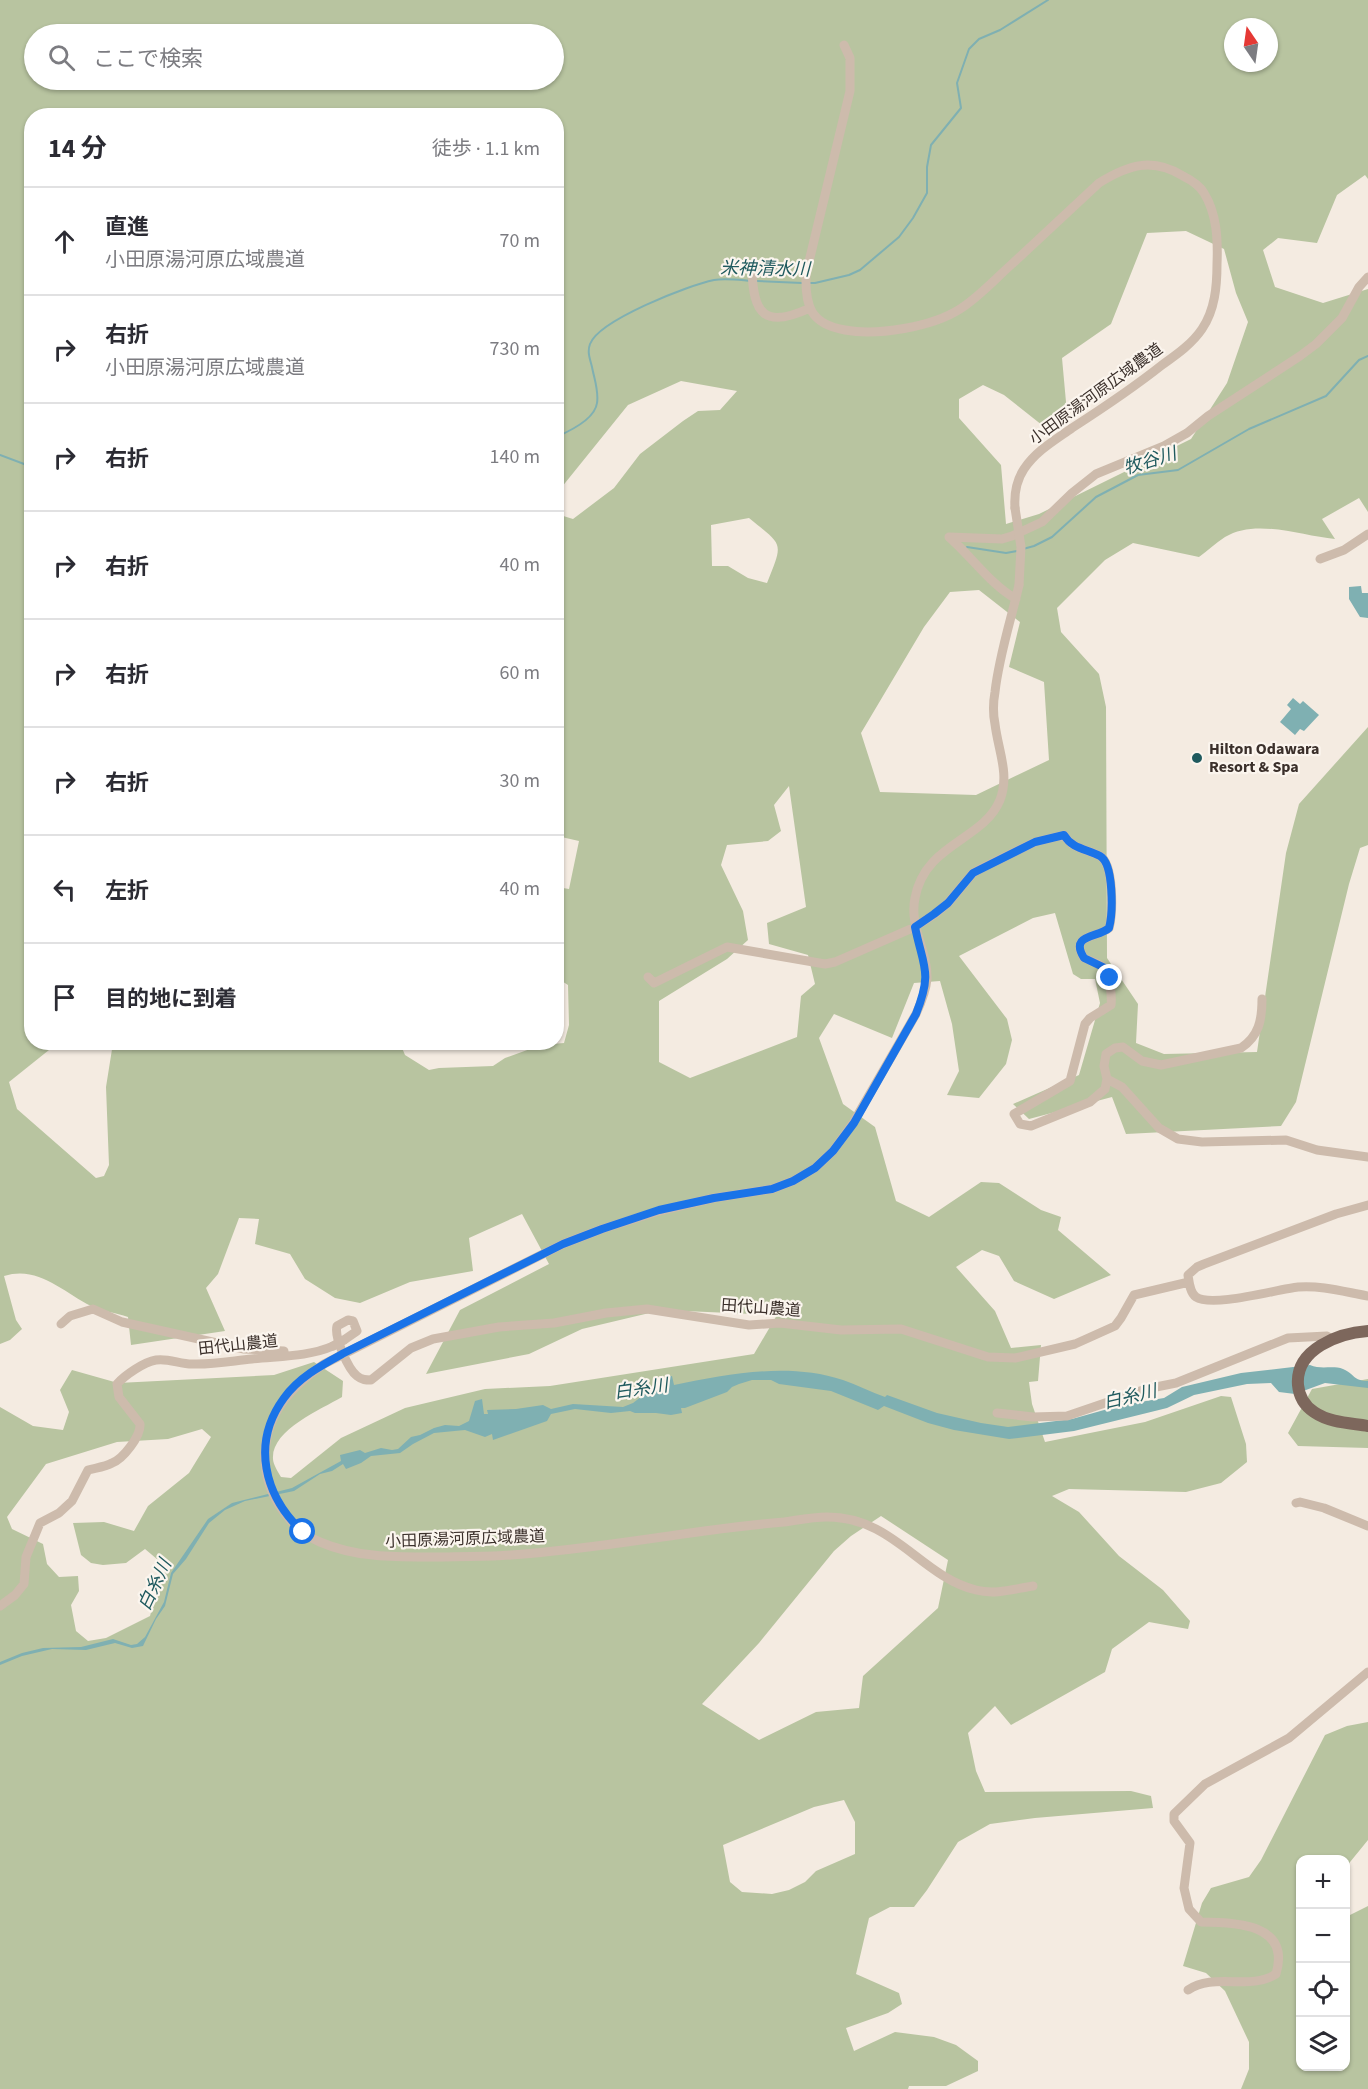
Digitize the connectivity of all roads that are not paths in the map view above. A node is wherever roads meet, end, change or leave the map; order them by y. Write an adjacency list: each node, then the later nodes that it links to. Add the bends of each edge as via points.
1 (844, 45): 4 (street, via 850,58 850,91 806,274)
2 (752, 272): 4 (street, via 754,297 764,314 775,318)
3 (1368, 277): 7 (street, via 1342,318 1316,344 1187,433 1096,474 1042,522 1012,536 949,537)
4 (810, 308): 7 (street, 小田原湯河原広域農道, bridge, via 823,324 848,331 880,331 931,322 960,310 1099,183 1119,170 1154,165 1180,174 1202,190 1212,212 1218,243 1217,280 1209,316 1188,345 1041,450 1023,469 1015,490 1022,547)
5 (1368, 534): 6 (street, via 1344,550)
6 (1320, 559)
7 (1016, 599): 8 (street, 小田原湯河原広域農道, via 995,691 995,726 1004,763 1004,787 999,801 982,823 926,870 915,897)
8 (915, 927): 9 (street, via 825,964 727,947 654,983); 11 (street, via 948,903 973,873 1035,842 1064,835 1073,845 1102,857 1110,878 1109,928 1087,936 1080,948 1084,958 1109,973 1111,1005 1085,1024 1070,1081 1014,1114 1016,1119 1031,1126 1090,1102 1105,1089); 19 (street, 小田原湯河原広域農道, via 927,978 916,1014 854,1123 815,1168 772,1189 659,1210 563,1244)
9 (648, 977)
10 (1262, 999): 11 (street, via 1258,1029 1241,1048 1161,1065 1142,1060 1123,1047 1115,1048 1106,1054)
11 (1107, 1079): 12 (street, via 1122,1087 1171,1137 1202,1142 1286,1140 1317,1150)
12 (1368, 1157)
13 (1368, 1205): 14 (street, via 1204,1264 1188,1275)
14 (1189, 1281): 15 (street, via 1196,1297 1207,1300 1299,1287); 19 (street, 田代山農道, via 1134,1295 1121,1318 1103,1332 1075,1344 1015,1358 988,1357 901,1329 749,1325 647,1309 433,1339 411,1348 371,1380 358,1377)
15 (1368, 1296)
16 (61, 1324): 20 (street, via 93,1309 122,1322 244,1349)
17 (1368, 1331): 18 (main road)
18 (1332, 1339): 21 (street, via 1288,1338 1176,1383 1067,1416); 22 (main road, via 1306,1359 1298,1375 1300,1396 1322,1417)
19 (344, 1353): 20 (street, 田代山農道, bridge, via 335,1331 348,1320 357,1331 344,1340 333,1346 321,1351); 25 (street, 小田原湯河原広域農道, via 302,1379 284,1397 270,1427 265,1450 267,1473 276,1499 289,1519 319,1542 388,1558 509,1556 827,1517 852,1519 874,1527 961,1585 993,1592)
20 (301, 1354): 26 (street, 田代山農道, via 191,1365 150,1361 121,1380 117,1384 119,1396 140,1424 137,1435 114,1463 87,1470 72,1500 40,1523 26,1557 24,1584)
21 (997, 1413)
22 (1368, 1426)
23 (1296, 1503): 24 (street, via 1324,1508)
24 (1368, 1526)
25 (1033, 1586)
26 (0, 1606)
27 (1368, 1671): 28 (street, via 1289,1738 1205,1784 1173,1814 1190,1843 1184,1888 1189,1910 1201,1922 1248,1925 1263,1932 1280,1953 1276,1974 1266,1980 1211,1983)
28 (1188, 1990)

